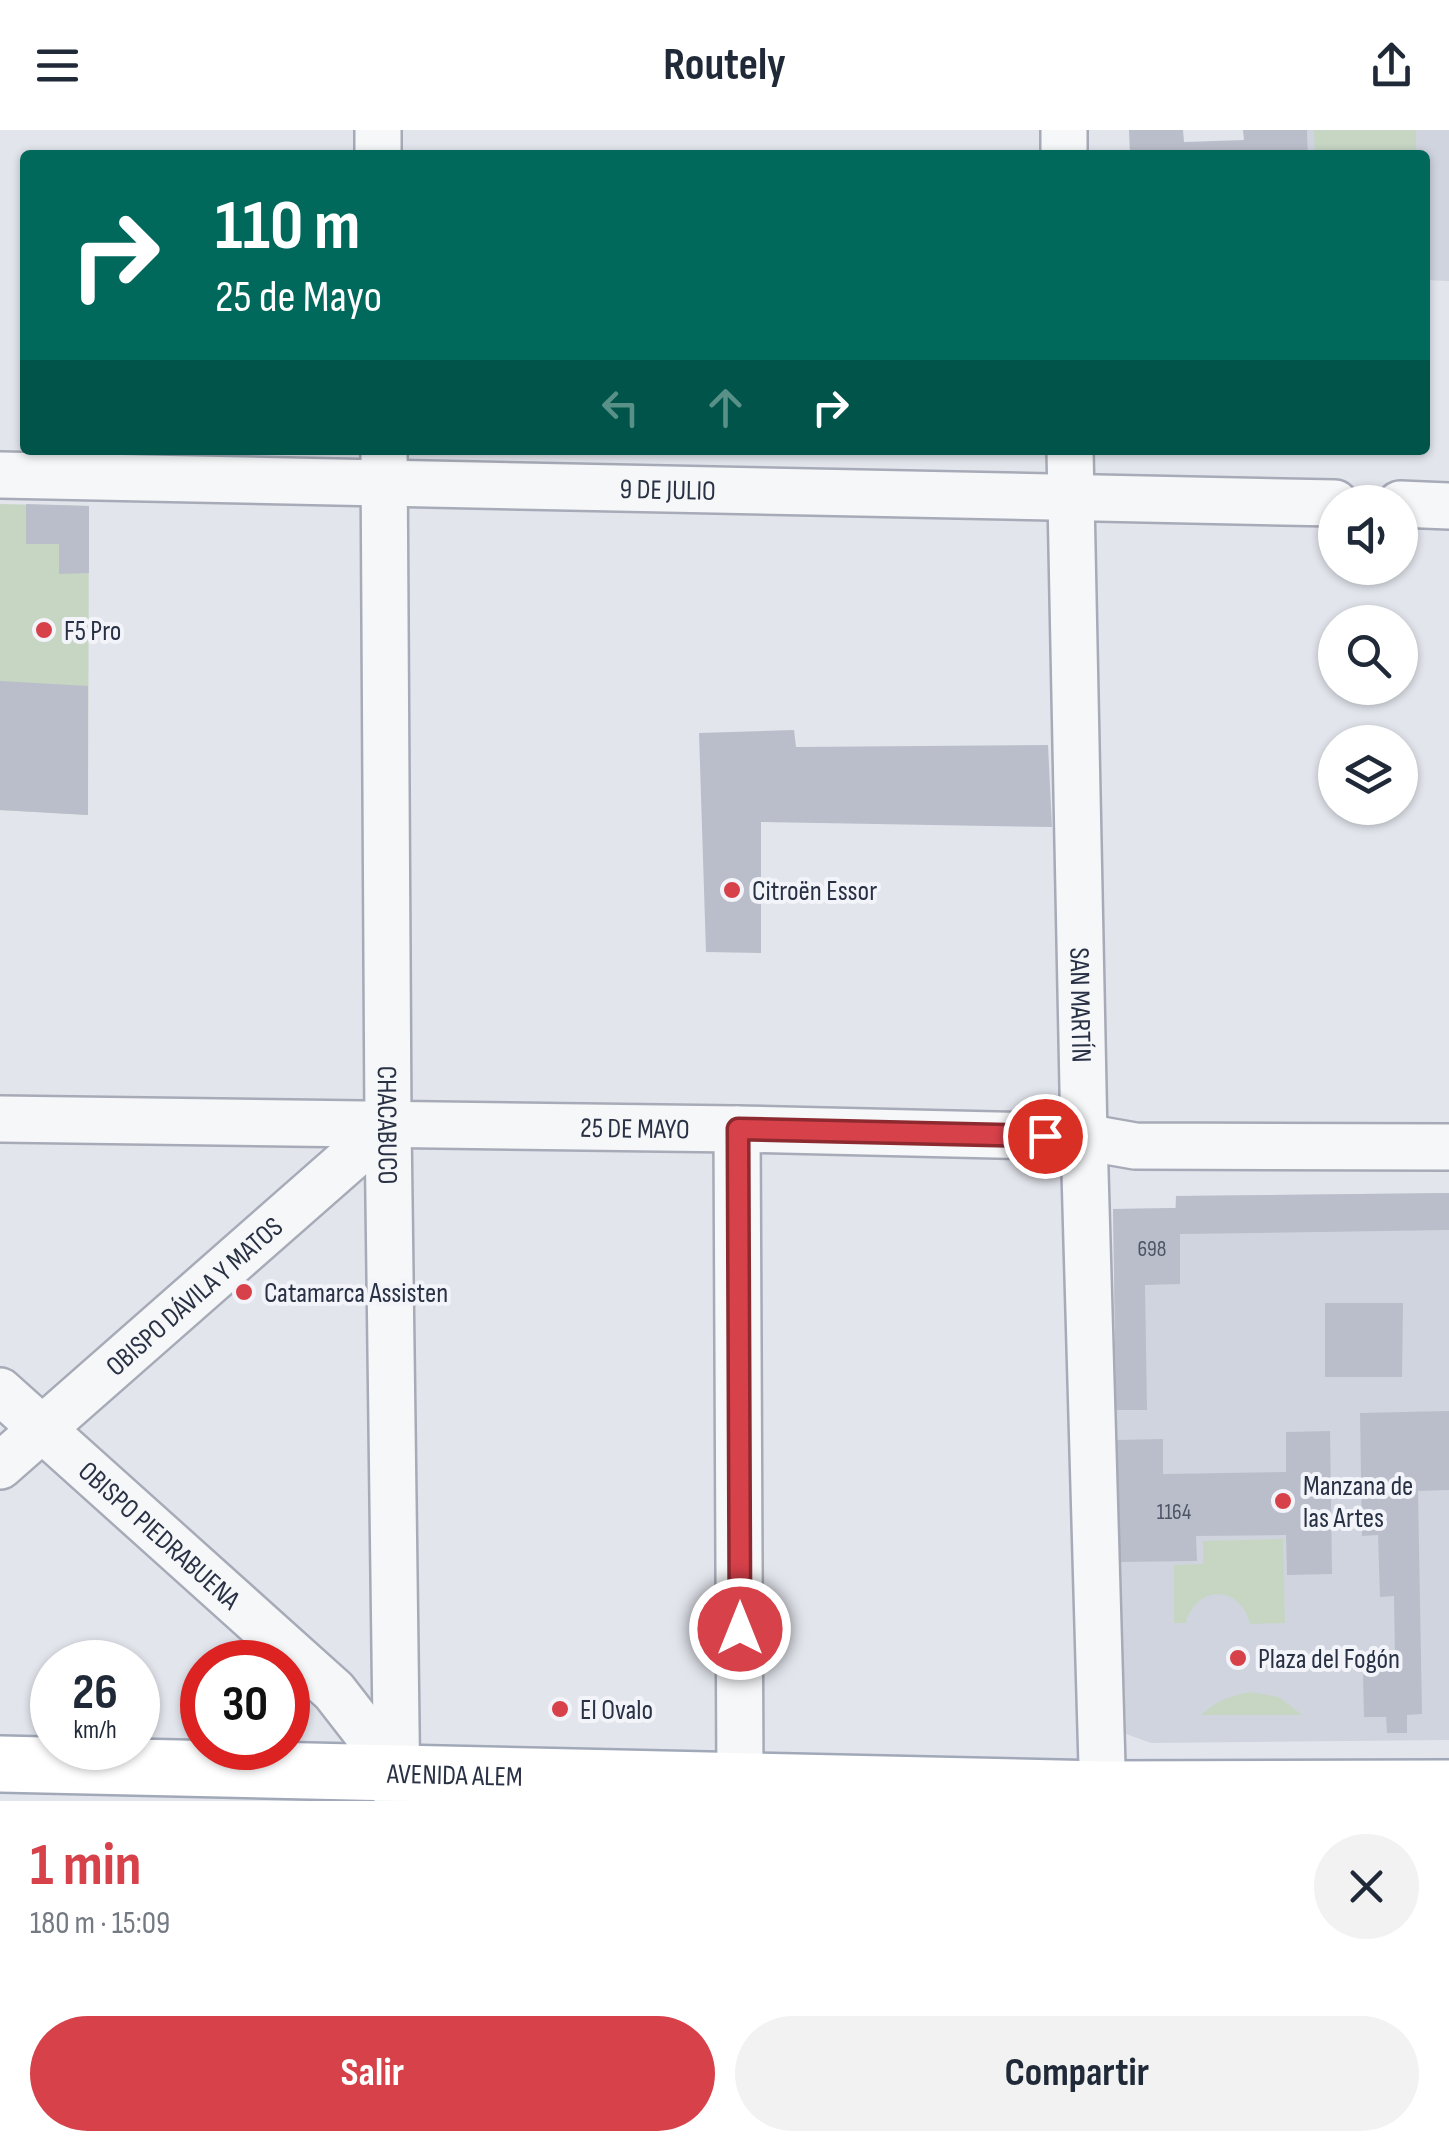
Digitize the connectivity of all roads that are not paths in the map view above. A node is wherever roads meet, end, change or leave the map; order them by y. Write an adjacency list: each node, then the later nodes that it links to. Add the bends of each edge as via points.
1 (1070, 455): 4 (street, SAN MARTÍN)
2 (384, 466): 3 (street, 9 DE JULIO); 4 (street, 9 DE JULIO); 9 (street, CHACABUCO)
3 (0, 475)
4 (1071, 496): 5 (street, 9 DE JULIO); 11 (street, SAN MARTÍN)
5 (1318, 503)
6 (1418, 505): 7 (street)
7 (1449, 506)
8 (0, 1120): 9 (street, 25 DE MAYO)
9 (388, 1125): 10 (street, 25 DE MAYO); 14 (street, OBISPO DÁVILA Y MATOS); 18 (street, CHACABUCO)
10 (738, 1129): 11 (street, 25 DE MAYO); 17 (street)
11 (1084, 1137): 12 (street, 25 DE MAYO, via 1135,1146); 20 (street, SAN MARTÍN)
12 (1449, 1147)
13 (0, 1392): 14 (street, OBISPO PIEDRABUENA)
14 (42, 1429): 15 (street, OBISPO DÁVILA Y MATOS); 18 (street, OBISPO PIEDRABUENA, via 334,1691)
15 (0, 1466)
16 (0, 1764): 18 (main road, AVENIDA ALEM)
17 (740, 1780): 18 (main road, AVENIDA ALEM); 20 (main road, AVENIDA ALEM)
18 (397, 1787)
19 (1449, 1788): 20 (main road, AVENIDA ALEM)
20 (1103, 1795)

